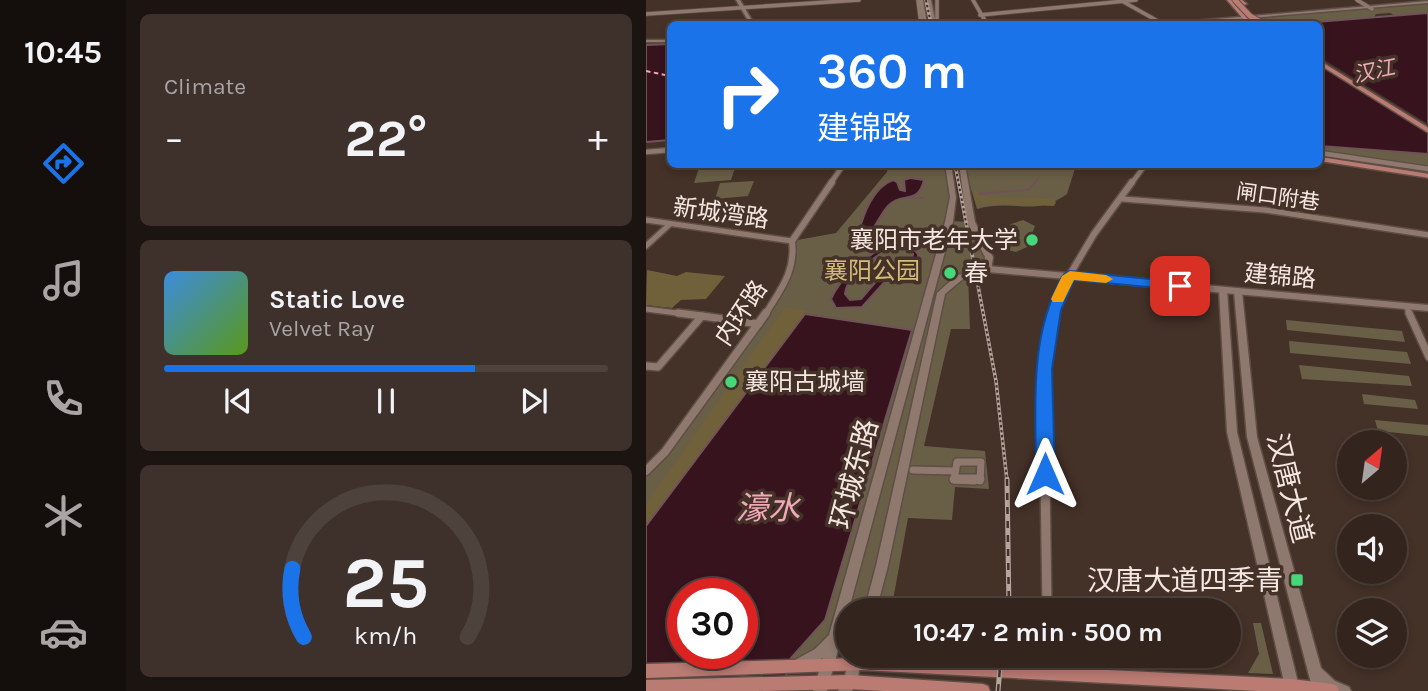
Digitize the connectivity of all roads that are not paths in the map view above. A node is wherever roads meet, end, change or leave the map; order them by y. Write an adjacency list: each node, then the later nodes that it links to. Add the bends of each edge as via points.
1 (738, 0): 13 (main road)
2 (850, 0): 3 (street); 13 (street)
3 (859, 0)
4 (920, 0): 19 (main road)
5 (929, 0): 20 (main road)
6 (937, 0): 21 (street)
7 (973, 0): 16 (street)
8 (1136, 0): 10 (street)
9 (1357, 0): 14 (street)
10 (1120, 1): 16 (street); 23 (street)
11 (1233, 1): 17 (main road); 27 (main road, bridge, via 1245,4); 28 (main road, bridge); 29 (main road)
12 (1428, 2): 14 (main road)
13 (743, 7): 15 (street); 18 (main road)
14 (1371, 8): 30 (main road)
15 (646, 14)
16 (980, 15): 22 (street)
17 (1246, 19): 24 (main road); 25 (main road); 26 (main road)
18 (750, 21)
19 (923, 21)
20 (935, 21)
21 (936, 21)
22 (985, 21)
23 (1160, 21)
24 (1214, 21)
25 (1222, 21)
26 (1255, 21)
27 (1259, 21)
28 (1259, 21)
29 (1259, 21)
30 (1268, 21)
31 (646, 41): 32 (main road)
32 (667, 41)
33 (1323, 63): 34 (main road)
34 (1428, 129)
35 (667, 150): 36 (street)
36 (646, 152)
37 (1323, 153): 43 (street)
38 (1323, 160): 44 (main road)
39 (841, 168): 49 (street, 内环路)
40 (949, 168): 71 (main road, 环城东路, via 953,197)
41 (963, 168): 51 (main road, via 970,222)
42 (1143, 168): 45 (street)
43 (1428, 169)
44 (1428, 177)
45 (1123, 199): 48 (street, 闸口附巷, via 1242,208); 56 (street, via 1094,234)
46 (646, 220): 47 (street, 新城湾路)
47 (671, 223): 49 (street, 新城湾路); 50 (street)
48 (1428, 235)
49 (792, 241): 63 (street, 内环路, via 794,258 787,279)
50 (646, 246)
51 (989, 257): 52 (main road); 53 (street)
52 (988, 269): 53 (street, 建锦路); 54 (main road)
53 (1003, 269): 56 (street, 建锦路)
54 (977, 272)
55 (968, 275): 69 (main road, 环城东路, via 941,293)
56 (1070, 276): 57 (street, 建锦路); 70 (street, via 1053,310 1044,369)
57 (1223, 290): 58 (street, 建锦路); 75 (main road, 汉唐大道, via 1232,432)
58 (1238, 292): 59 (street, 建锦路); 78 (main road, 汉唐大道, via 1252,436)
59 (1406, 306): 60 (street, 建锦路); 64 (street)
60 (1428, 308)
61 (646, 309): 62 (street)
62 (701, 316): 63 (street); 65 (street, via 658,367)
63 (760, 324): 67 (street, 内环路)
64 (1428, 357)
65 (646, 366)
66 (913, 470): 68 (street)
67 (646, 471)
68 (955, 471)
69 (873, 598)
70 (1047, 598)
71 (834, 638): 73 (main road, 环城东路); 74 (main road, via 820,653)
72 (835, 663): 73 (main road)
73 (826, 665): 74 (main road); 84 (main road, 环城东路)
74 (795, 666): 79 (main road)
75 (1287, 667): 80 (main road, via 1282,678); 85 (main road, 汉唐大道)
76 (853, 668): 82 (main road)
77 (984, 668): 80 (main road)
78 (1315, 670): 87 (main road, 汉唐大道); 88 (main road, via 1330,686)
79 (646, 671)
80 (1258, 685): 85 (main road)
81 (791, 686): 83 (main road); 84 (main road)
82 (847, 686): 84 (main road); 86 (main road)
83 (646, 687)
84 (820, 687)
85 (1292, 689): 87 (main road)
86 (983, 691)
87 (1324, 691)
88 (1344, 691)

